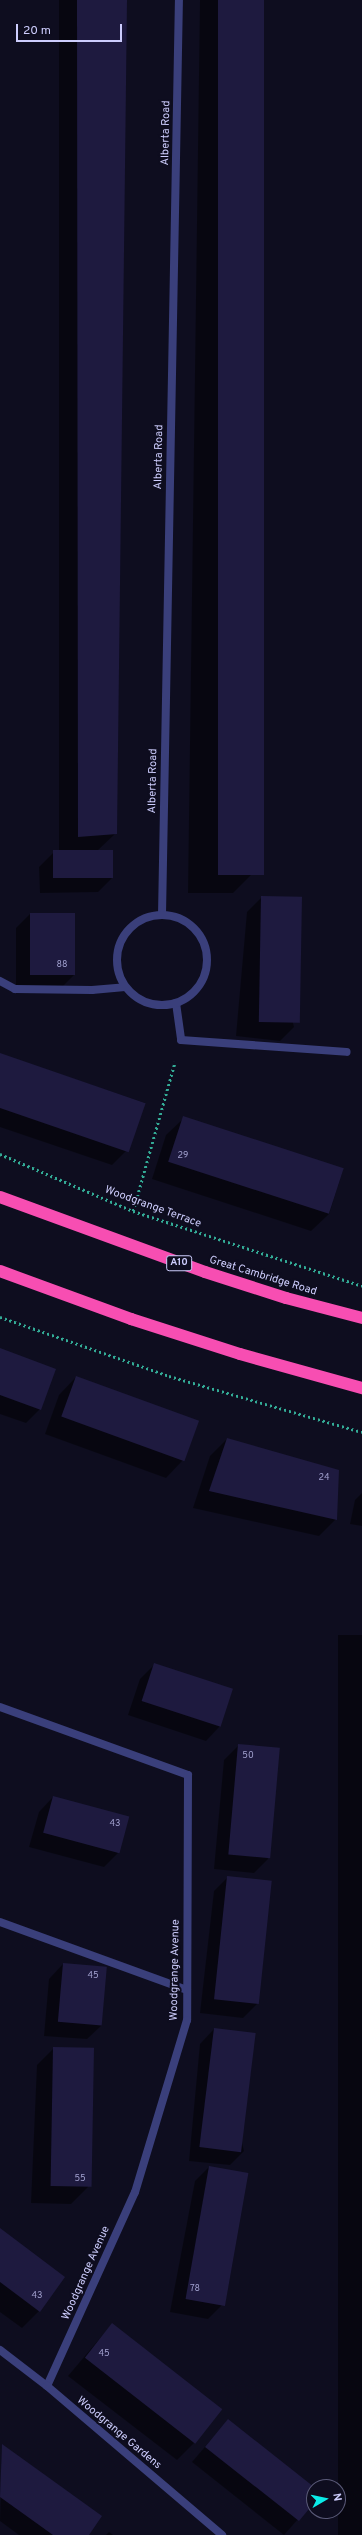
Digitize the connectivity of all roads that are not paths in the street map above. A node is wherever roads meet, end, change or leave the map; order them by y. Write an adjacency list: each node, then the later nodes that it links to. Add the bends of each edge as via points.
1 (179, 0): 2 (street, Alberta Road)
2 (162, 915): 4 (street, via 148,917 135,923 125,934 116,960); 5 (street, via 176,917 188,924 205,946 205,974 199,986)
3 (0, 981): 4 (street, via 15,990 92,990)
4 (125, 987): 5 (street, via 135,997 148,1003 162,1006)
5 (176, 1003): 6 (street, via 181,1040)
6 (347, 1052)
7 (0, 1197): 9 (highway, Great Cambridge Road / A10, via 205,1272 286,1298)
8 (0, 1271): 10 (highway, via 225,1350)
9 (362, 1318)
10 (362, 1388)
11 (0, 1707): 13 (street, Woodgrange Avenue, via 188,1775)
12 (0, 1922): 13 (street)
13 (187, 1990): 15 (street, Woodgrange Avenue, via 187,2020 135,2192)
14 (0, 2350): 15 (street, Woodgrange Gardens)
15 (48, 2386): 16 (street, Woodgrange Gardens)
16 (222, 2535)

